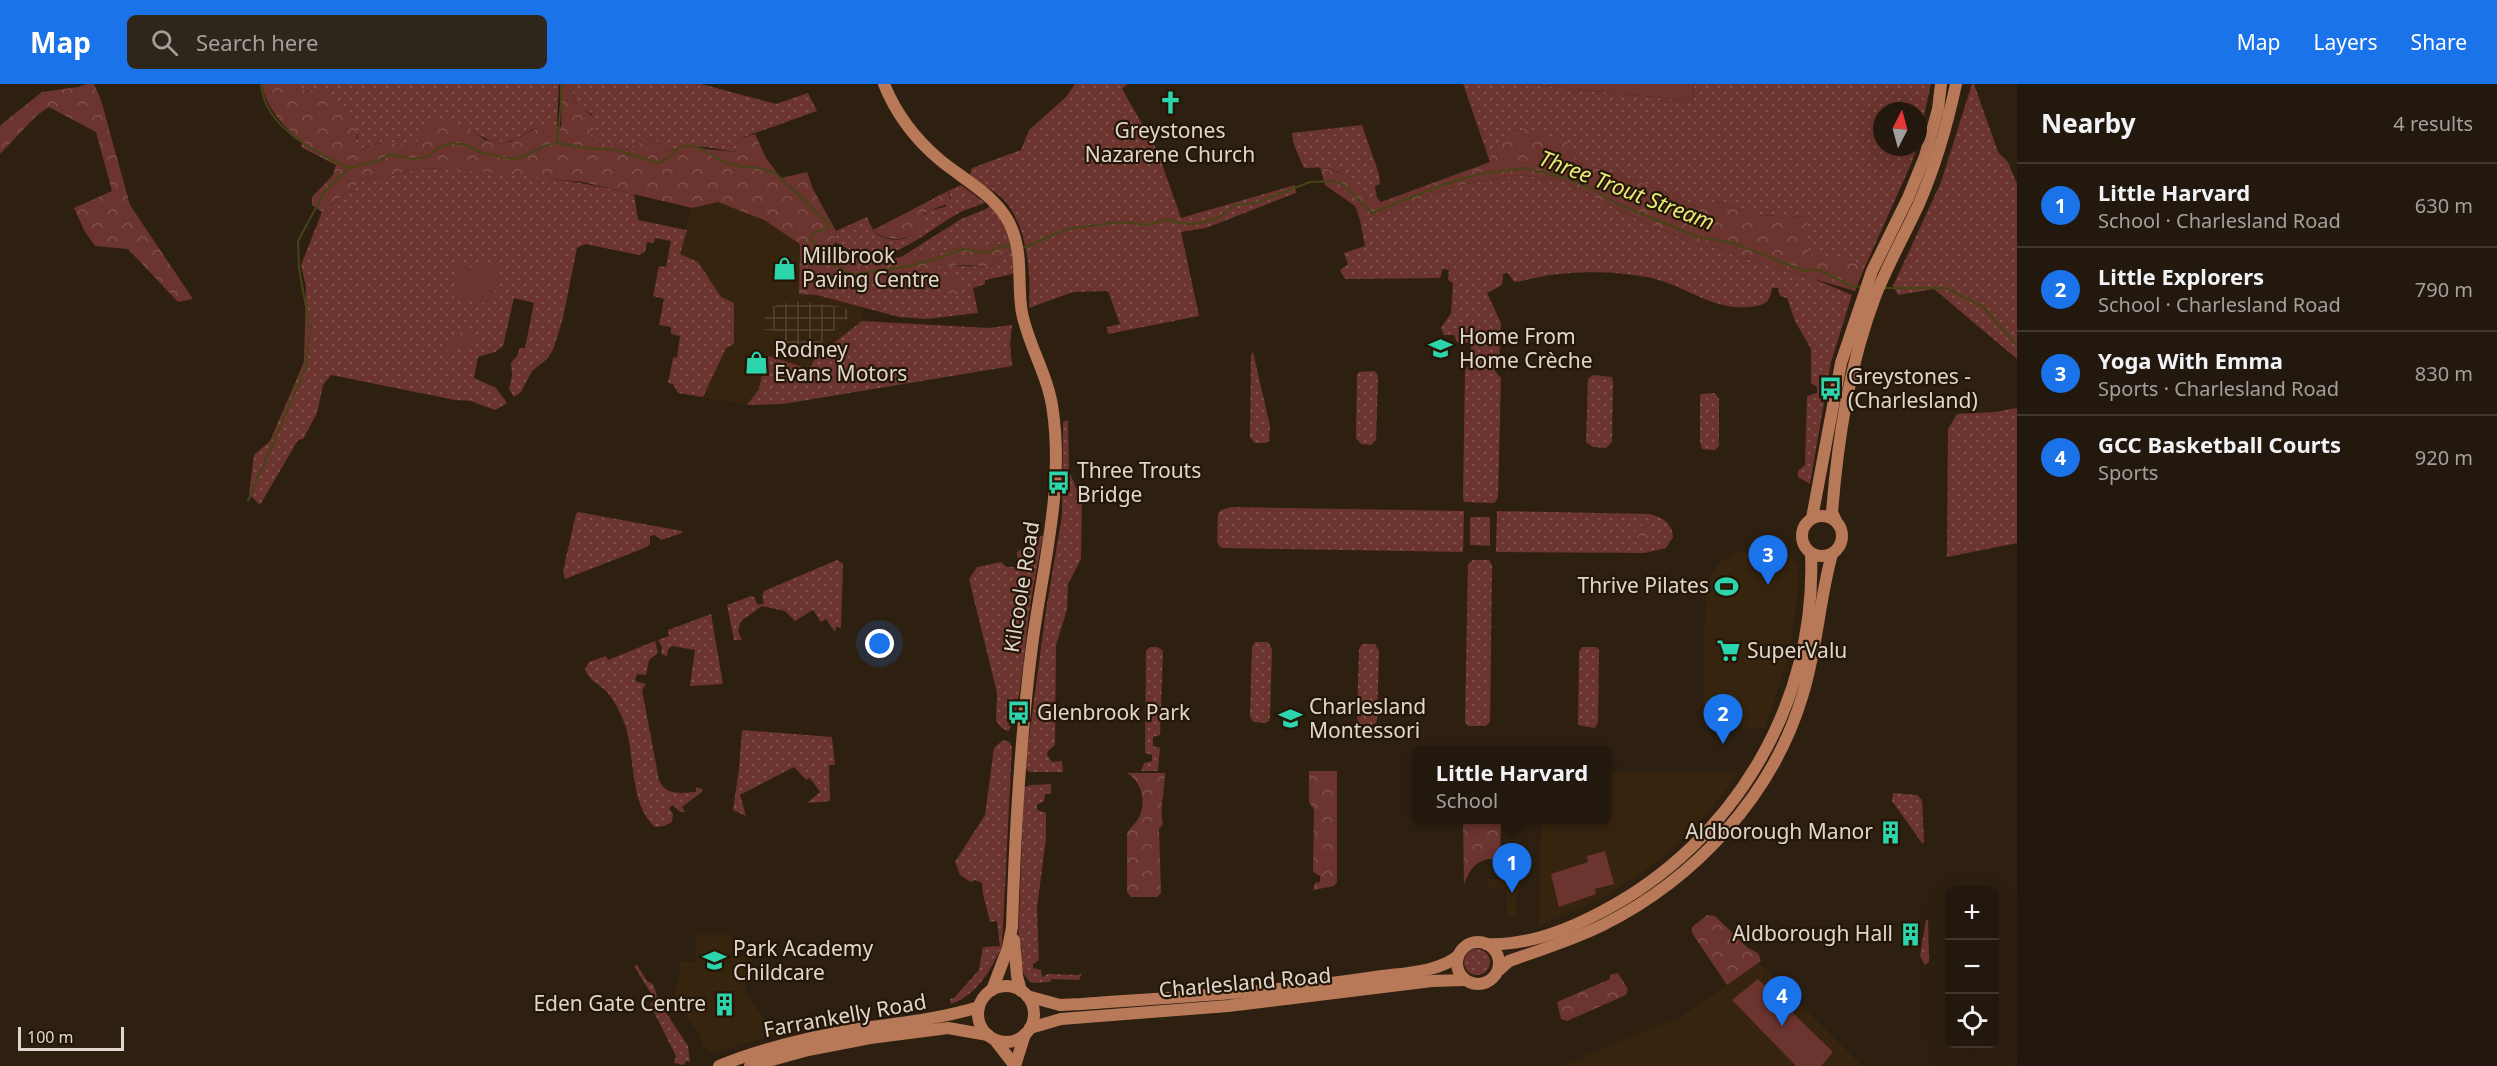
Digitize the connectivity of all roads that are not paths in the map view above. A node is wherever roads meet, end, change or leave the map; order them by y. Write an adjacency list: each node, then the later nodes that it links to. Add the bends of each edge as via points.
1 (884, 84): 9 (main road, Kilcoole Road, via 897,112 922,144 992,200 1013,232 1027,333 1053,411 1051,529 1021,736)
2 (1941, 84): 4 (main road, via 1925,156 1872,271)
3 (1956, 84): 4 (main road, via 1939,153 1917,208 1886,271)
4 (1869, 295): 5 (main road, via 1840,363); 6 (main road, via 1838,445 1832,512)
5 (1812, 518): 6 (main road, via 1827,516); 7 (main road, via 1802,536 1804,547)
6 (1836, 521): 8 (main road, via 1843,536)
7 (1811, 554): 8 (main road); 10 (main road, via 1804,641 1786,707 1756,770 1714,826 1654,880 1586,920 1508,945)
8 (1832, 554): 12 (main road, via 1813,658 1801,700 1779,751 1745,808 1701,857 1654,895 1601,926 1509,961)
9 (1012, 927): 14 (main road); 15 (main road, via 1017,976)
10 (1486, 944): 11 (main road, via 1471,943); 12 (main road, via 1499,956)
11 (1458, 956): 13 (main road, via 1458,969); 15 (main road, Charlesland Road, via 1449,963 1420,970 1296,987 1081,1005 1060,1005)
12 (1499, 970): 13 (main road, via 1485,984)
13 (1464, 980): 17 (main road, Charlesland Road, via 1228,1006 1061,1019)
14 (992, 990): 15 (main road, via 1007,986); 16 (main road)
15 (1024, 994): 17 (main road, via 1034,1012)
16 (979, 1006): 18 (main road, via 979,1022); 19 (main road, Farrankelly Road, via 945,1017 794,1041)
17 (1028, 1031): 18 (main road, via 1012,1041); 21 (main road)
18 (991, 1037): 20 (main road, Farrankelly Road, via 948,1028 808,1050); 21 (main road)
19 (719, 1066)
20 (750, 1066)
21 (1015, 1066)

